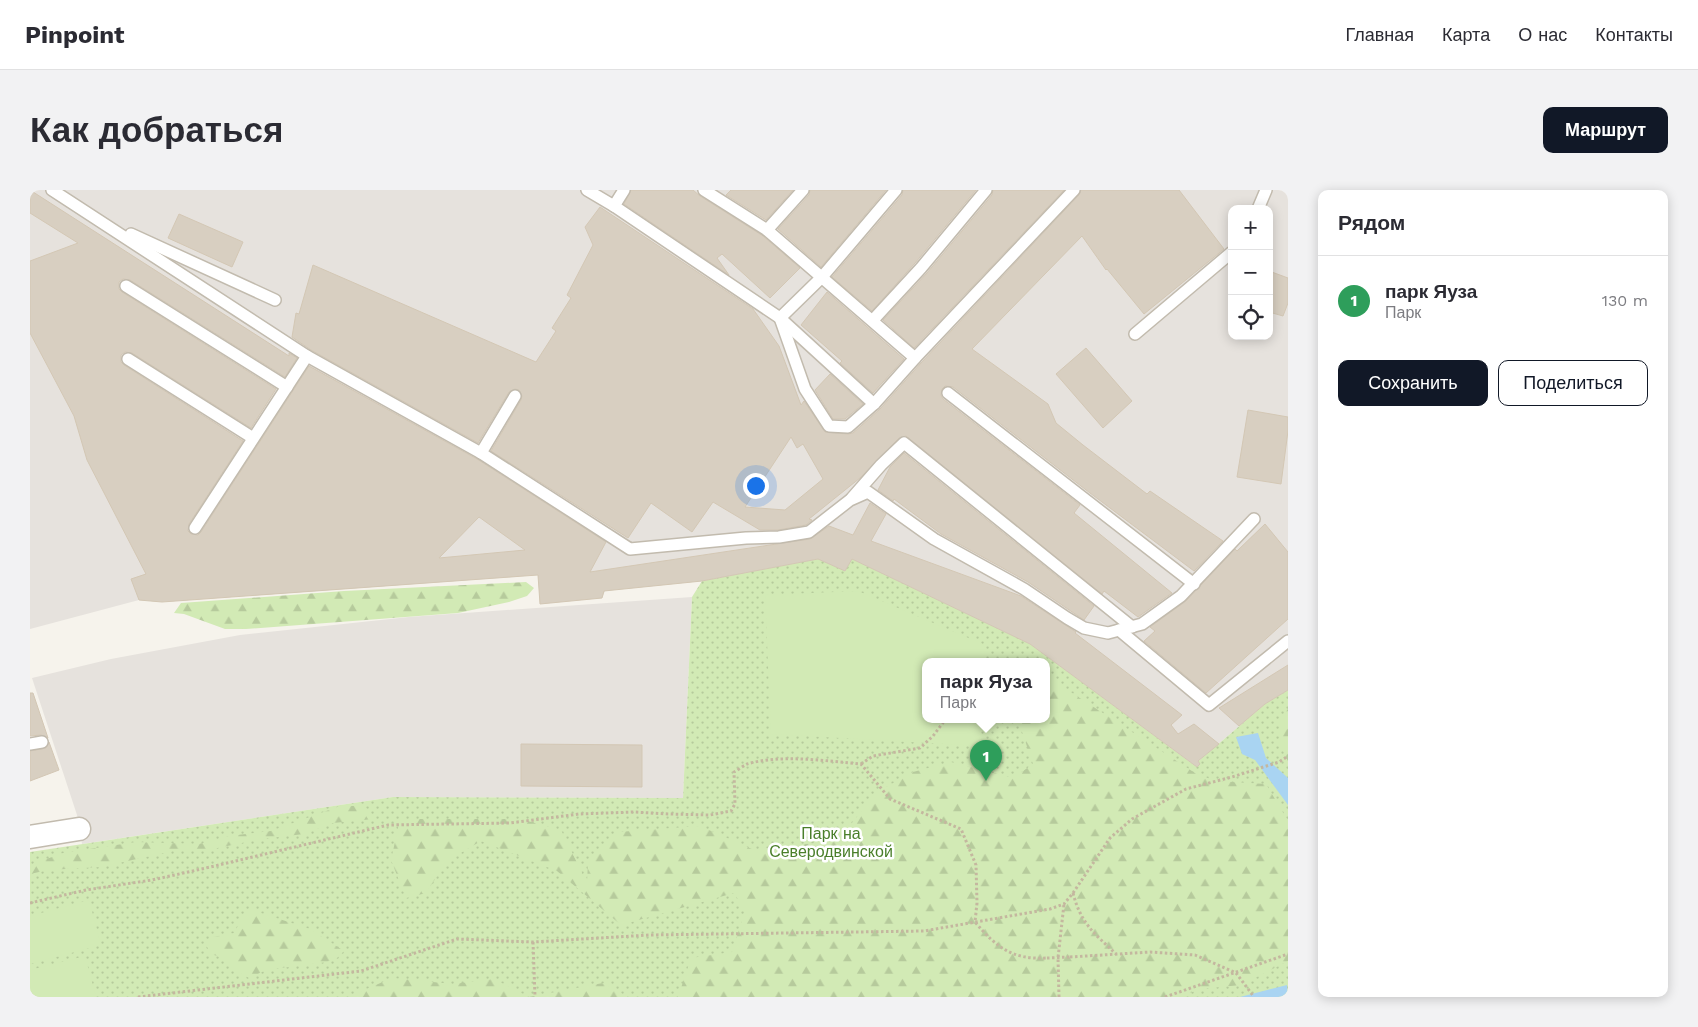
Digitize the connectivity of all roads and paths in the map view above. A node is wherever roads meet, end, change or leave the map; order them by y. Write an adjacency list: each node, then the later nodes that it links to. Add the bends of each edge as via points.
1 (52, 190): 12 (lane)
2 (587, 190): 11 (lane)
3 (624, 190): 11 (lane)
4 (803, 190): 13 (lane)
5 (896, 190): 15 (lane)
6 (986, 190): 19 (lane)
7 (1074, 190): 23 (lane)
8 (1266, 190): 10 (lane)
9 (712, 192): 13 (lane)
10 (1260, 205)
11 (614, 206): 18 (lane)
12 (96, 217): 17 (lane); 21 (lane)
13 (767, 230): 15 (lane)
14 (1228, 255): 20 (lane)
15 (822, 277): 18 (lane); 19 (lane)
16 (126, 286): 24 (lane)
17 (275, 300)
18 (780, 318): 27 (lane); 27 (lane, via 805,389 829,426 848,427)
19 (873, 320): 23 (lane)
20 (1135, 334)
21 (307, 356): 24 (lane); 29 (lane)
22 (128, 358): 28 (lane)
23 (915, 358): 27 (lane)
24 (287, 387): 28 (lane)
25 (948, 393): 33 (lane)
26 (515, 396): 29 (lane)
27 (874, 404)
28 (253, 438): 32 (lane)
29 (481, 453): 30 (lane, via 630,549 809,532)
30 (850, 500): 34 (lane, via 904,443); 35 (lane, via 868,492 934,539 1024,589 1084,628 1108,633)
31 (1254, 519): 33 (lane)
32 (194, 528)
33 (1194, 584): 34 (lane, via 1142,624)
34 (1132, 627): 35 (lane)
35 (1119, 630): 36 (lane, via 1209,705)
36 (1288, 641)
37 (942, 723): 41 (path, via 920,748 873,756)
38 (42, 742): 39 (lane)
39 (30, 744)
40 (1288, 756): 44 (path, via 1232,777 1186,788 1132,819 1110,838)
41 (861, 764): 45 (path, via 784,759 746,764 734,772 735,804 731,811 710,814 579,814 510,823 388,825 152,880); 47 (path, via 890,799 961,829 976,865)
42 (79, 829): 43 (street)
43 (30, 837)
44 (1073, 894): 46 (path); 50 (path, via 1078,911 1089,928)
45 (30, 903)
46 (1064, 904): 47 (path); 54 (path, via 1058,958)
47 (975, 922): 48 (path, via 924,931 649,935); 50 (path, bridge, via 989,939 1011,954 1035,959)
48 (533, 942): 52 (path, via 457,939 361,971); 53 (path)
49 (1288, 954): 51 (path)
50 (1116, 955): 51 (path, via 1150,952 1195,955)
51 (1236, 973): 55 (path); 56 (path)
52 (138, 997)
53 (535, 997)
54 (1059, 997)
55 (1165, 997)
56 (1254, 997)

